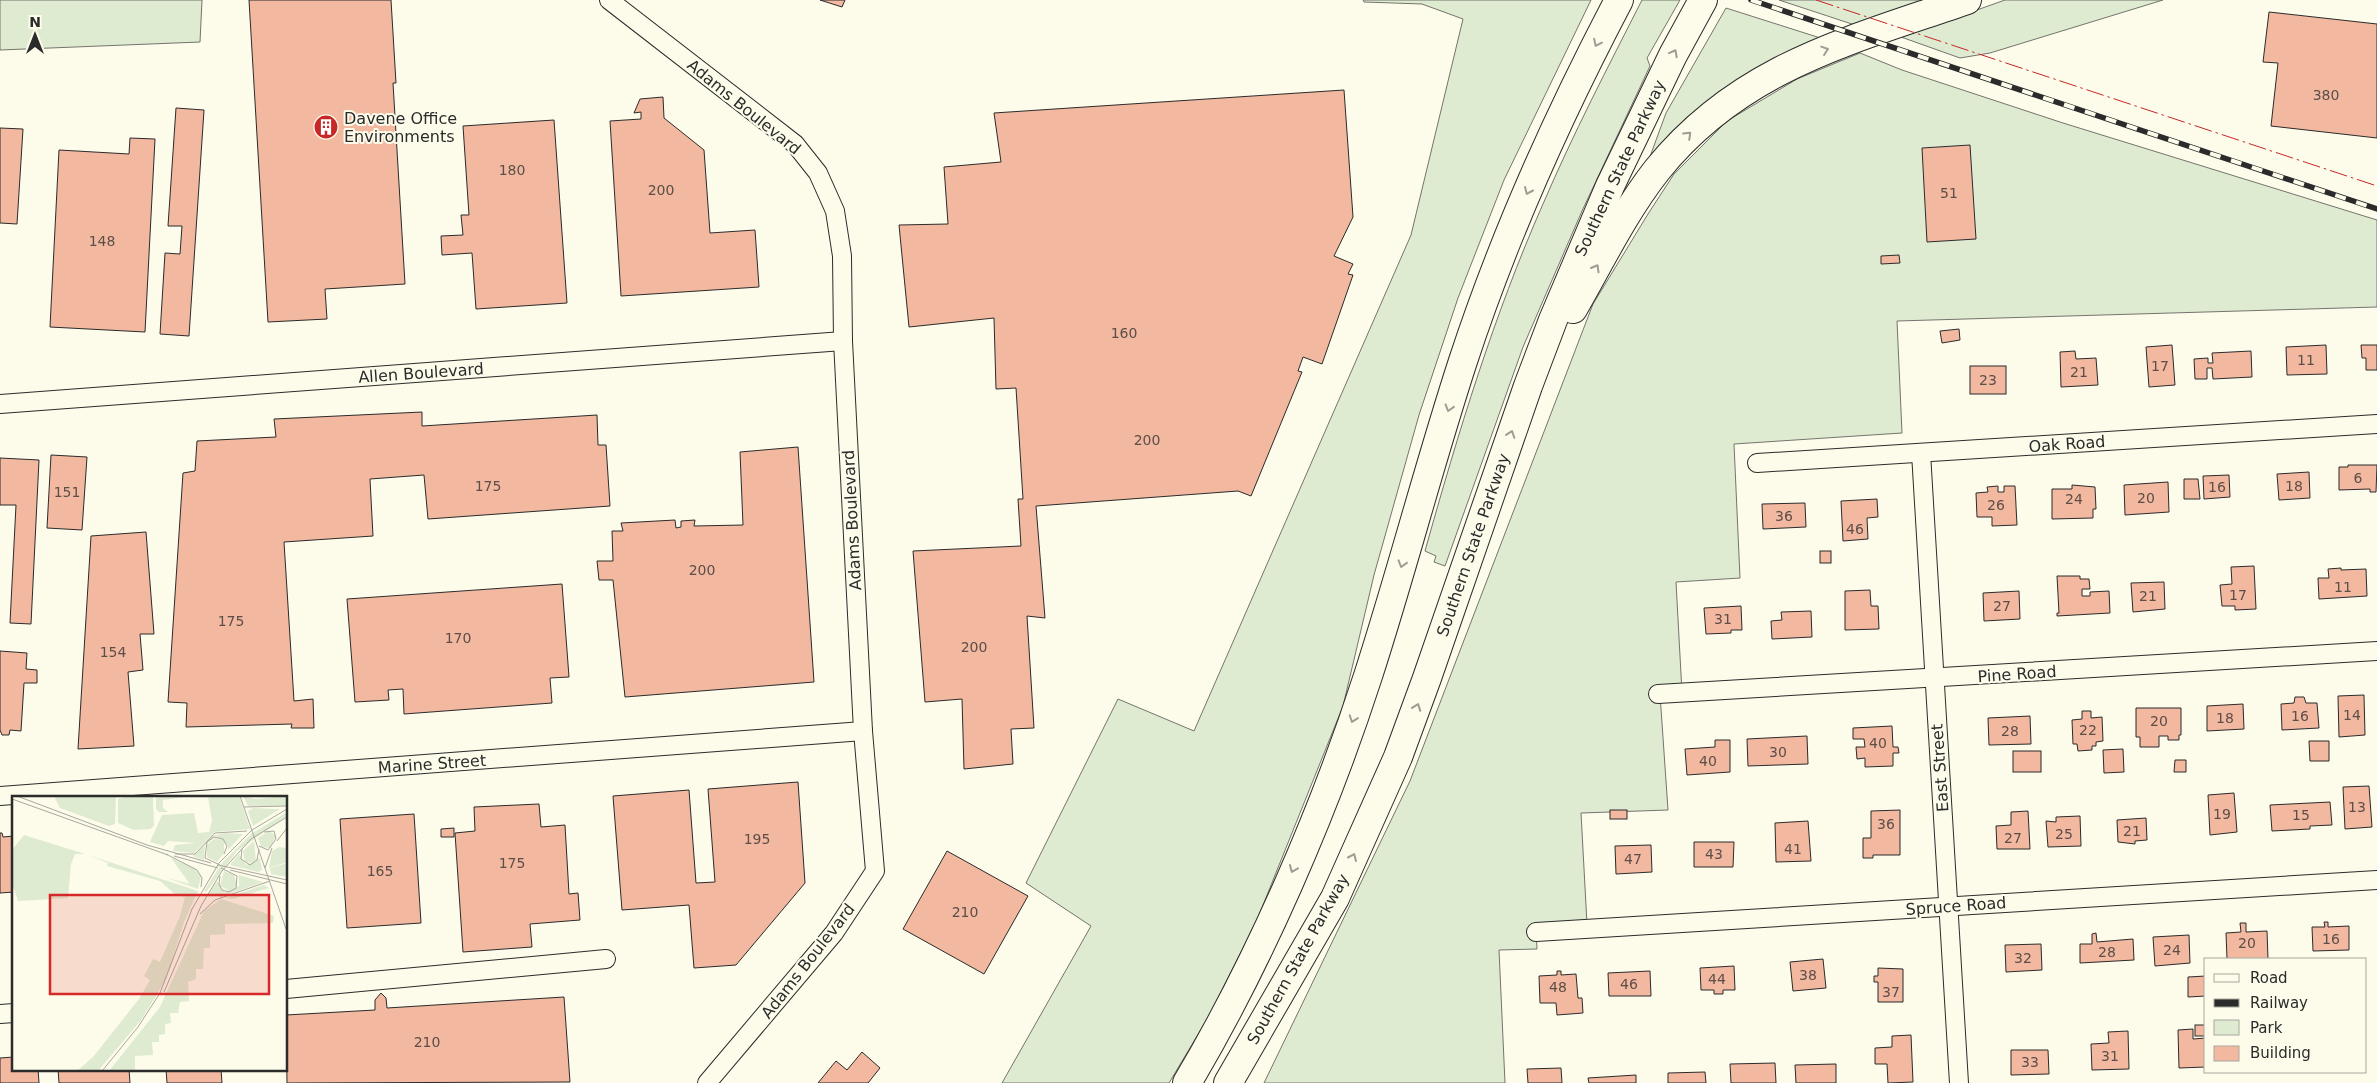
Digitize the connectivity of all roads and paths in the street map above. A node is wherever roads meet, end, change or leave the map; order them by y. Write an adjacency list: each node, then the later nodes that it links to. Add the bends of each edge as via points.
1 (609, 0): 5 (street, Adams Boulevard, via 795,144 818,173 835,211 842,256)
2 (1619, 0): 22 (highway, one-way to 22, via 1543,158 1487,293 1342,751 1260,943)
3 (1703, 0): 6 (highway, Southern State Parkway, one-way to 3, via 1610,186)
4 (1967, 0): 6 (highway, one-way to 4, via 1637,198 1686,136 1704,120 1747,89 1793,63)
5 (843, 341): 7 (street, Allen Boulevard); 14 (street, Adams Boulevard)
6 (1528, 386): 23 (highway, Southern State Parkway, one-way to 6, via 1335,898 1398,757)
7 (0, 404)
8 (2377, 424): 9 (street, Oak Road)
9 (1921, 453): 10 (street, Oak Road); 12 (street, East Street)
10 (1757, 463)
11 (2377, 651): 12 (street, Pine Road)
12 (1935, 679): 13 (street, Pine Road); 17 (street, East Street)
13 (1658, 694)
14 (863, 731): 15 (street, Marine Street); 21 (street, Adams Boulevard, via 875,871 834,933)
15 (0, 796)
16 (2377, 880): 17 (street, Spruce Road)
17 (1949, 907): 18 (street, Spruce Road); 24 (street, East Street)
18 (1536, 932)
19 (606, 959): 20 (street)
20 (288, 989)
21 (708, 1083)
22 (1187, 1083)
23 (1228, 1083)
24 (1959, 1083)

